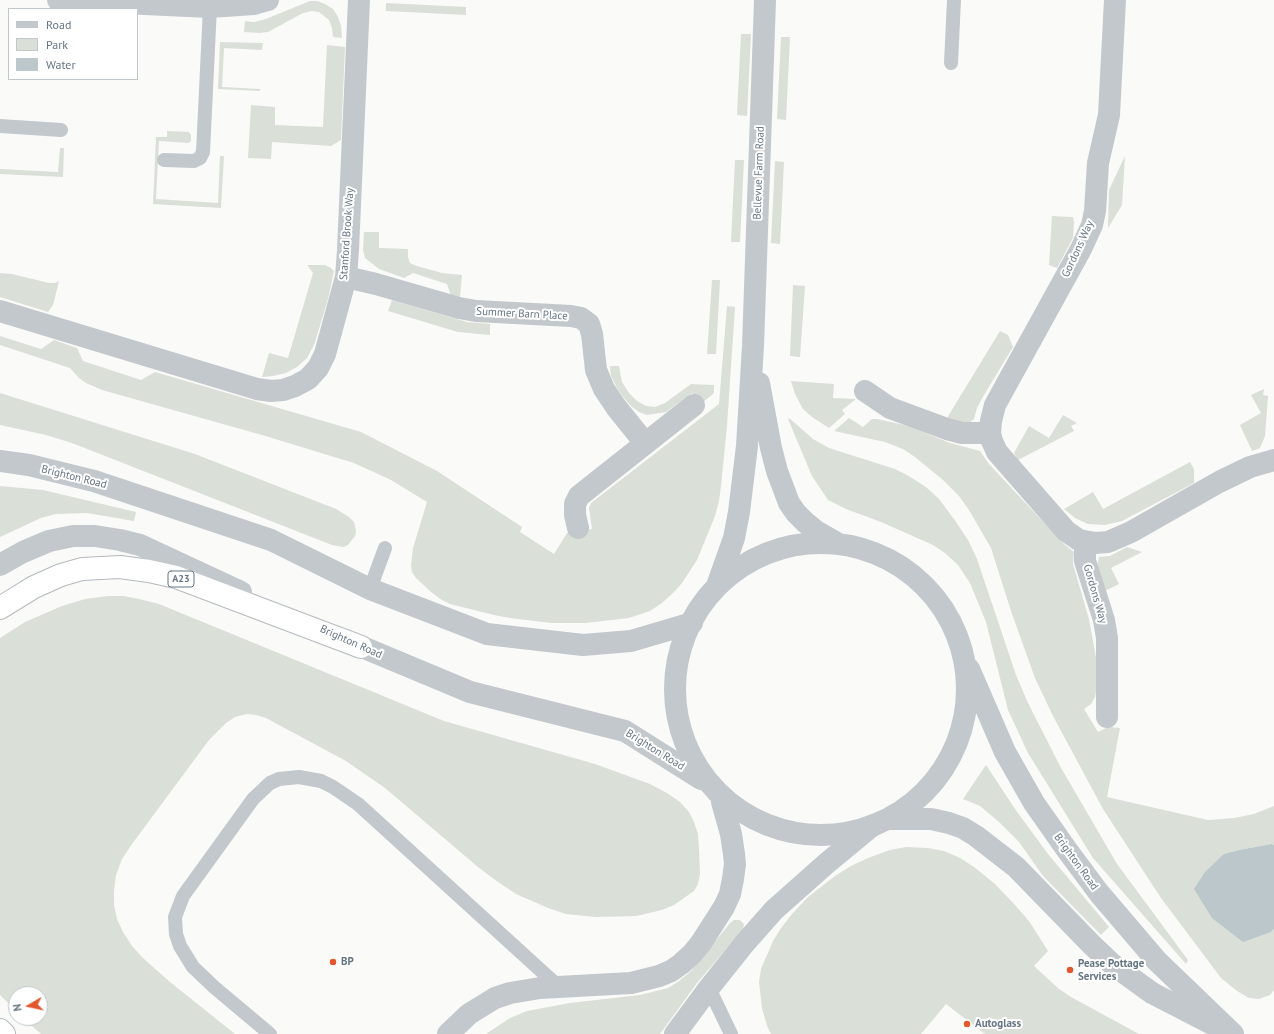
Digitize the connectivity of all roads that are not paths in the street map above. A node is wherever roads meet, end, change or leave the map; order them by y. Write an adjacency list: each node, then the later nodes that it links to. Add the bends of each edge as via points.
1 (58, 0): 7 (street)
2 (269, 0): 7 (street, via 240,6)
3 (359, 0): 12 (street, Stanford Brook Way)
4 (765, 0): 14 (street, Bellevue Farm Road)
5 (954, 0): 8 (lane)
6 (1115, 0): 17 (street, Gordons Way, via 1109,116 1098,163 1092,225 995,405)
7 (210, 7): 11 (lane, via 203,152 200,158 194,161)
8 (951, 63)
9 (0, 126): 10 (lane)
10 (61, 130)
11 (164, 160)
12 (346, 277): 13 (street, Stanford Brook Way, via 332,332 318,368 308,379 283,390 257,389); 18 (street, Summer Barn Place, via 476,312 581,318 589,324 596,370 604,389)
13 (0, 311)
14 (753, 346): 23 (street, Bellevue Farm Road, via 771,448 783,489 796,513 816,531); 27 (street, Bellevue Farm Road, via 740,512)
15 (865, 391): 17 (street, via 890,408 947,429 962,433)
16 (694, 406): 18 (street)
17 (990, 433): 22 (street, Gordons Way, via 997,452 1060,525 1072,536)
18 (646, 443): 21 (street, via 579,496 575,504)
19 (1274, 460): 22 (street, Gordons Way, via 1250,467 1219,482 1113,541)
20 (0, 461): 26 (street, Brighton Road, via 29,465 94,481 271,540)
21 (578, 528)
22 (1085, 542): 32 (street, Gordons Way, via 1086,561 1107,638)
23 (837, 544): 27 (street, via 809,543 779,549 750,562 729,576); 31 (street, via 886,555 898,560 920,576 942,601 951,616)
24 (385, 548): 26 (lane)
25 (0, 565): 30 (street, Brighton Road, via 39,545 60,538 95,536 120,540 150,549)
26 (370, 589): 29 (street, Brighton Road, via 487,634 583,645 631,641)
27 (716, 590): 29 (street)
28 (0, 608): 30 (highway, A23, via 34,587 61,575 100,567 126,568 176,577)
29 (692, 623): 33 (street, via 681,653 676,685 677,702 688,753)
30 (361, 647): 33 (street, Brighton Road, via 470,692 625,731)
31 (965, 659): 35 (street, via 963,707 948,753 931,782 917,798 907,808); 44 (street, Brighton Road, via 1005,752 1034,803 1067,850 1099,893 1157,961)
32 (1107, 717)
33 (702, 780): 34 (street)
34 (722, 802): 35 (street, via 748,822 790,835 850,832); 36 (street, via 734,854 733,879 724,907 692,954 672,971 643,980 613,985)
35 (881, 822): 37 (street, via 822,867 774,910); 44 (street, Brighton Road, via 931,819 963,828 1016,867 1112,964 1152,992)
36 (559, 987): 40 (lane, via 358,804 320,781 308,778 279,779 270,783 253,799 182,896 175,917 180,946 193,967); 41 (street, via 526,989 495,998 469,1014)
37 (709, 988): 42 (street); 43 (lane)
38 (0, 1030): 39 (highway)
39 (4, 1034)
40 (270, 1034)
41 (448, 1034)
42 (675, 1034)
43 (731, 1034)
44 (1232, 1034)

